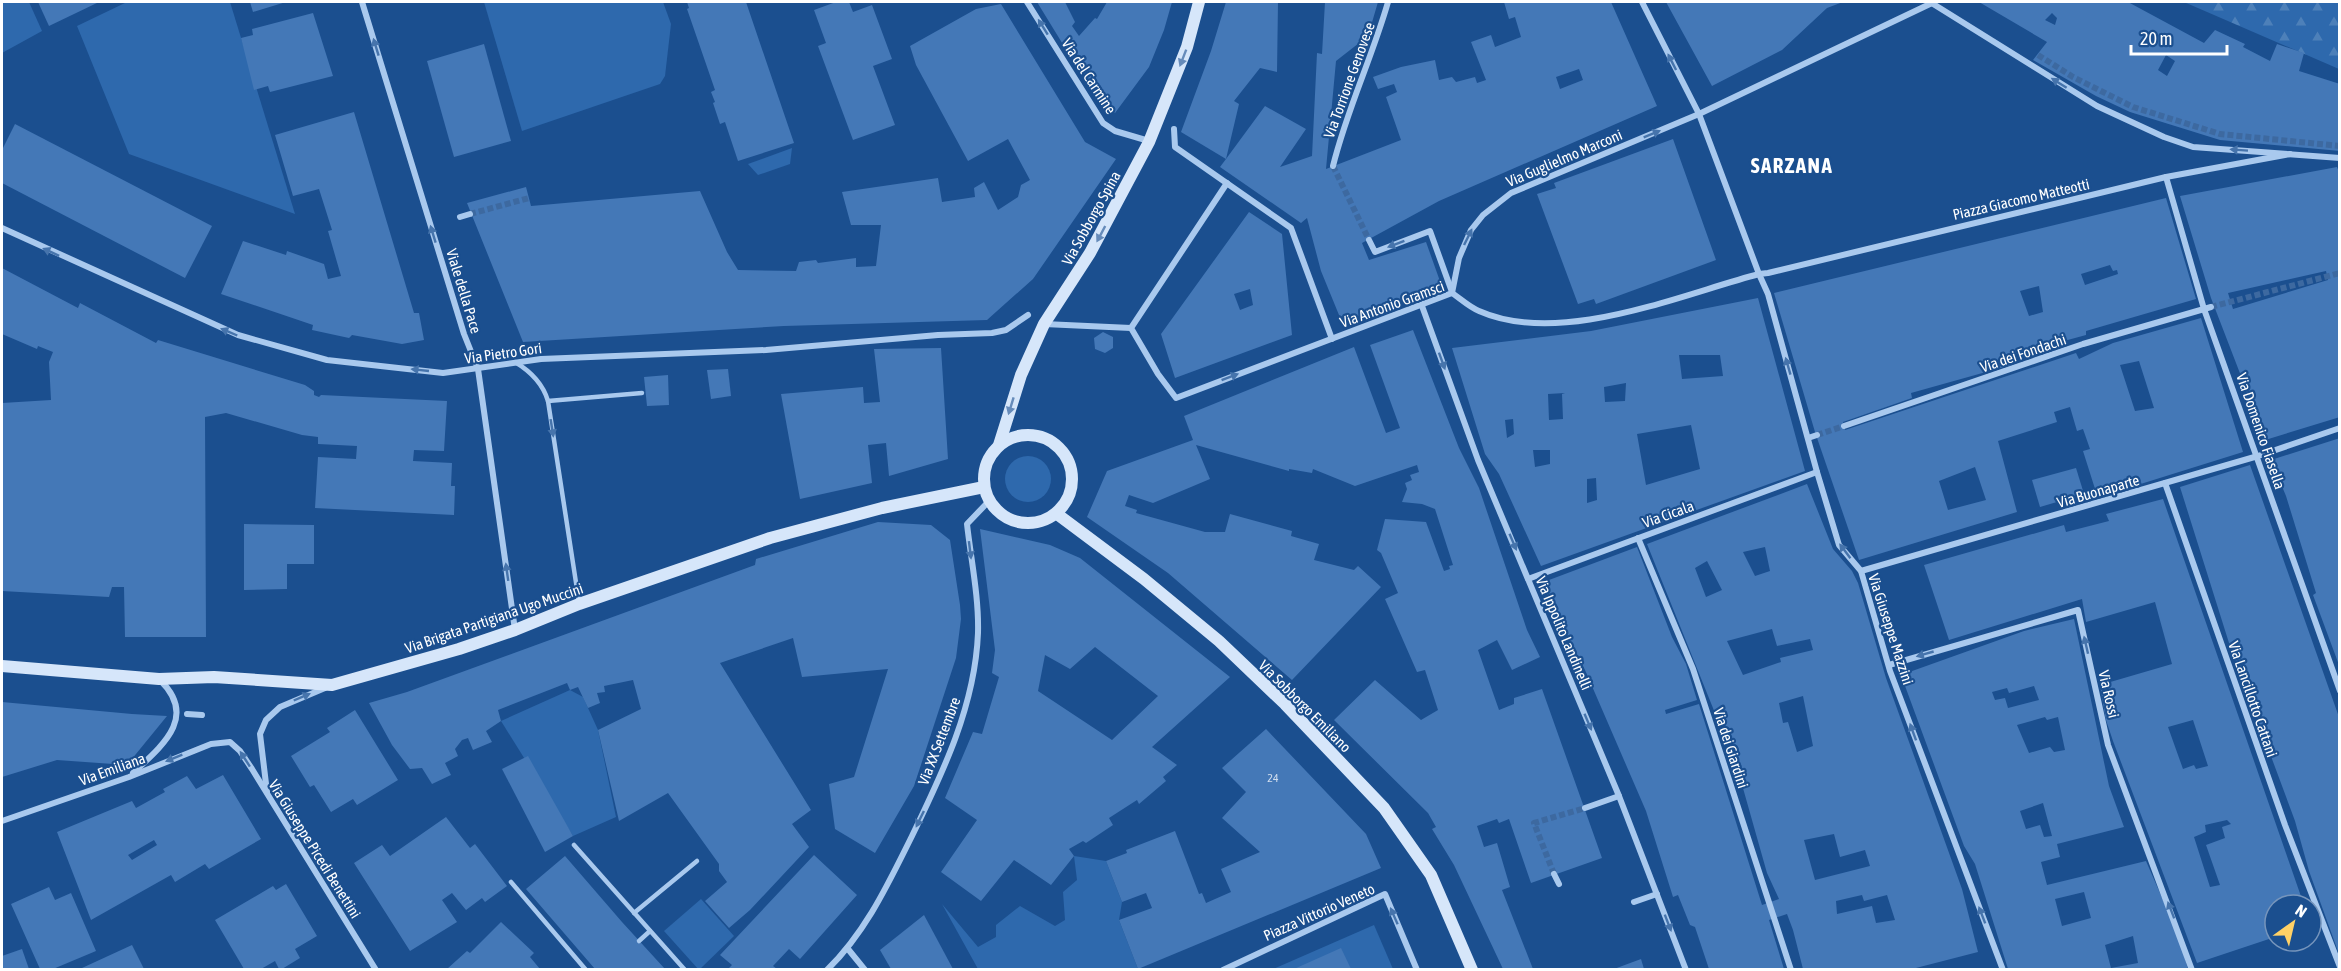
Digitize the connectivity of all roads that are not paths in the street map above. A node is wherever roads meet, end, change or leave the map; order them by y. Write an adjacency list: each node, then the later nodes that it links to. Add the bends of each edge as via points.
1 (362, 2): 28 (street, Viale della Pace, one-way to 1)
2 (1027, 2): 9 (street, Via del Carmine, one-way to 2, via 1103,123)
3 (1199, 2): 9 (main road, Via Sobborgo Spina, one-way to 9, via 1187,46)
4 (1388, 2): 12 (street, Via Torrione Genovese, via 1377,41 1346,117)
5 (1642, 2): 7 (street, one-way to 5)
6 (1931, 2): 7 (street, Piazza Giacomo Matteotti); 10 (street, Piazza Giacomo Matteotti, one-way to 6, via 2193,147 2134,125)
7 (1699, 114): 19 (street); 20 (street, Via Guglielmo Marconi, one-way to 7, via 1459,258 1471,230 1498,202 1531,183)
8 (1174, 129): 14 (street, via 1175,147)
9 (1149, 142): 24 (main road, Via Sobborgo Spina, one-way to 24, via 1090,253)
10 (2290, 154): 11 (street, Piazza Giacomo Matteotti); 13 (street, Piazza Giacomo Matteotti)
11 (2340, 158)
12 (1333, 166)
13 (2166, 177): 19 (street, Piazza Giacomo Matteotti); 22 (street, Via Domenico Fiasella)
14 (1227, 183): 25 (street); 26 (street, via 1291,228)
15 (470, 214): 16 (street)
16 (460, 217)
17 (2, 228): 28 (street, Via Pietro Gori, one-way to 17, via 443,373 327,360 238,335)
18 (1369, 240): 20 (street, one-way to 18, via 1430,231 1375,252)
19 (1759, 274): 20 (street, Via Antonio Gramsci, via 1633,312 1574,321 1539,322 1495,316 1478,311); 34 (street, Via Giuseppe Mazzini, one-way to 19)
20 (1452, 293): 21 (street, Via Antonio Gramsci)
21 (1422, 306): 26 (street, Via Antonio Gramsci); 44 (street, Via Ippolito Landinelli, one-way to 44, via 1478,460)
22 (2208, 308): 31 (street, Via dei Fondachi, via 2083,344); 36 (street, Via Domenico Fiasella)
23 (1028, 315): 27 (street, Via Pietro Gori, via 1006,330 992,333 766,350)
24 (1044, 324): 25 (street); 35 (main road, Via Sobborgo Spina, one-way to 35, via 1021,375)
25 (1131, 328): 26 (street, Via Antonio Gramsci, one-way to 26, via 1176,398)
26 (1332, 339)
27 (515, 362): 28 (street, Via Pietro Gori); 30 (lane, via 528,370)
28 (478, 369): 46 (street, Viale della Pace, one-way to 28)
29 (642, 393): 30 (lane)
30 (548, 401): 45 (lane, one-way to 45)
31 (1844, 426)
32 (2340, 428): 36 (street, Via Buonaparte)
33 (1817, 435): 34 (street)
34 (1808, 438): 37 (street, Via Giuseppe Mazzini)
35 (999, 445): 39 (main road, via 989,457); 41 (main road, via 1022,435 1035,435 1046,438 1065,454 1072,472 1071,492)
36 (2258, 456): 38 (street, Via Buonaparte); 51 (street, Via Domenico Fiasella)
37 (1817, 472): 42 (street, Via Cicala); 43 (street, Via Giuseppe Mazzini, one-way to 37, via 1839,545)
38 (2165, 483): 43 (street, Via Buonaparte); 72 (street, Via Lancillotto Cattani, via 2285,825)
39 (984, 487): 40 (main road); 45 (main road, Via Brigata Partigiana Ugo Muccini, via 882,508 770,538)
40 (989, 501): 41 (main road, via 999,513 1028,524); 70 (street, Via XX Settembre, one-way to 70, via 967,524 978,632 969,696 949,757 925,809 892,876)
41 (1057, 514): 80 (main road, Via Sobborgo Emiliano, via 1219,641 1384,808 1431,875)
42 (1638, 538): 44 (street, Via Cicala); 82 (street, Via dei Giardini, via 1693,669)
43 (1861, 572): 47 (street, Via Giuseppe Mazzini)
44 (1528, 579): 57 (street, Via Ippolito Landinelli, one-way to 57)
45 (579, 604): 46 (main road, Via Brigata Partigiana Ugo Muccini)
46 (515, 630): 50 (main road, Via Brigata Partigiana Ugo Muccini)
47 (1889, 665): 71 (street, Via Rossi, one-way to 47, via 2108,745 2078,610); 83 (street, Via Giuseppe Mazzini, one-way to 47)
48 (2, 666): 49 (main road, Via Brigata Partigiana Ugo Muccini)
49 (159, 679): 50 (main road, Via Brigata Partigiana Ugo Muccini); 55 (street, via 171,691 177,720 157,749)
50 (332, 685): 56 (street, one-way to 50, via 260,734 266,720 280,707)
51 (2340, 691)
52 (187, 714): 53 (street)
53 (202, 715)
54 (230, 742): 55 (street, Via Emiliana, one-way to 55, via 211,744); 56 (street, Via Giuseppe Picedi Benettini, one-way to 54)
55 (129, 777): 59 (street, Via Emiliana)
56 (268, 796): 73 (street, Via Giuseppe Picedi Benettini)
57 (1619, 796): 58 (street); 65 (street, Via Ippolito Landinelli)
58 (1585, 808)
59 (2, 821)
60 (574, 845): 67 (lane)
61 (697, 861): 67 (lane)
62 (1554, 874): 64 (street)
63 (511, 882): 74 (lane)
64 (1559, 884)
65 (1657, 894): 66 (street); 81 (street, Via Ippolito Landinelli, one-way to 81)
66 (1634, 902)
67 (634, 912): 68 (lane)
68 (650, 931): 69 (lane); 75 (lane)
69 (639, 941)
70 (848, 949): 76 (street, Via XX Settembre); 77 (street)
71 (2192, 967)
72 (2340, 967)
73 (376, 969)
74 (586, 969)
75 (685, 969)
76 (827, 969)
77 (865, 969)
78 (1222, 969): 79 (street, Piazza Vittorio Veneto, one-way to 78, via 1385,894)
79 (1417, 969)
80 (1472, 969)
81 (1686, 969)
82 (1791, 969)
83 (2003, 969)

